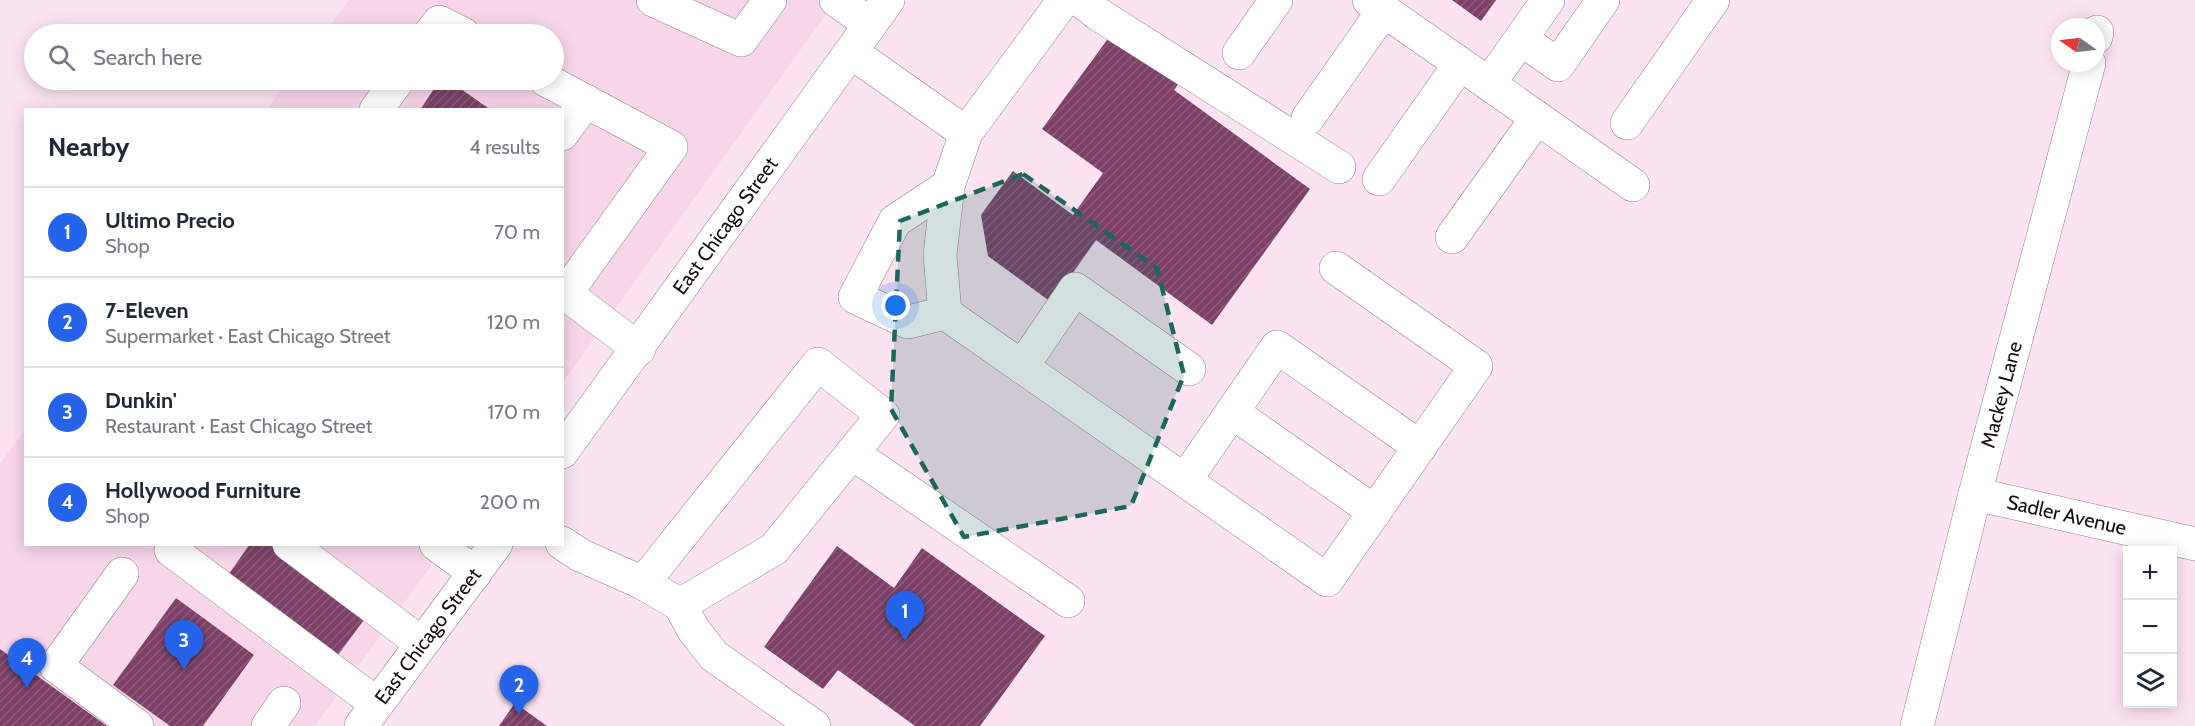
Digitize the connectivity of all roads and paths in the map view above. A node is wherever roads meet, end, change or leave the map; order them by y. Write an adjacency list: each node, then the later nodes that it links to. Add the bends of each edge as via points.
1 (653, 0): 2 (street, via 741,40)
2 (770, 0)
3 (836, 0): 11 (street)
4 (1064, 0): 26 (street)
5 (1080, 0): 27 (street)
6 (1276, 0): 14 (street)
7 (1548, 0): 12 (street)
8 (1604, 0): 12 (street, via 1558,65)
9 (1713, 0): 24 (street)
10 (1376, 5): 15 (street); 22 (street)
11 (879, 12): 13 (street, East Chicago Street)
12 (1521, 39): 17 (street)
13 (851, 52): 26 (street); 35 (street, East Chicago Street)
14 (1239, 52)
15 (1460, 64): 17 (street); 28 (street)
16 (2087, 72): 43 (street, Mackey Lane)
17 (1490, 84): 23 (street)
18 (564, 89): 20 (street)
19 (391, 90): 21 (street)
20 (586, 101): 25 (street); 33 (street, via 671,147)
21 (377, 108)
22 (1308, 118)
23 (1536, 118): 29 (street); 31 (street)
24 (1627, 123)
25 (564, 131)
26 (966, 133): 30 (street)
27 (1339, 167)
28 (1379, 179)
29 (1633, 185)
30 (948, 186): 34 (street, via 940,255); 34 (street, via 895,221 855,297 908,322)
31 (1452, 237)
32 (1336, 268): 39 (street, via 1476,366)
33 (564, 292): 35 (street)
34 (945, 313): 36 (street)
35 (639, 349): 40 (street, East Chicago Street)
36 (1022, 367): 37 (street, via 1076,289); 42 (street)
37 (1189, 369)
38 (1232, 412): 39 (street, via 1277,347); 42 (street); 44 (street)
39 (1420, 447): 44 (street)
40 (564, 449)
41 (852, 453): 53 (street, via 883,415 818,364); 54 (street); 55 (street, via 774,549)
42 (1185, 480): 44 (street, via 1328,580)
43 (1975, 494): 46 (street, Sadler Avenue); 60 (street, Mackey Lane)
44 (1375, 512)
45 (564, 544): 53 (street)
46 (2195, 544)
47 (173, 546): 57 (street, via 171,550)
48 (292, 546): 56 (street)
49 (439, 546): 51 (street)
50 (495, 546): 51 (street, East Chicago Street)
51 (475, 573): 56 (street, East Chicago Street)
52 (122, 574): 58 (street, via 56,666)
53 (643, 583): 55 (street)
54 (1068, 601)
55 (680, 605): 59 (street, via 714,656)
56 (421, 643): 57 (street, East Chicago Street)
57 (369, 715)
58 (137, 726)
59 (814, 726)
60 (1917, 726)

